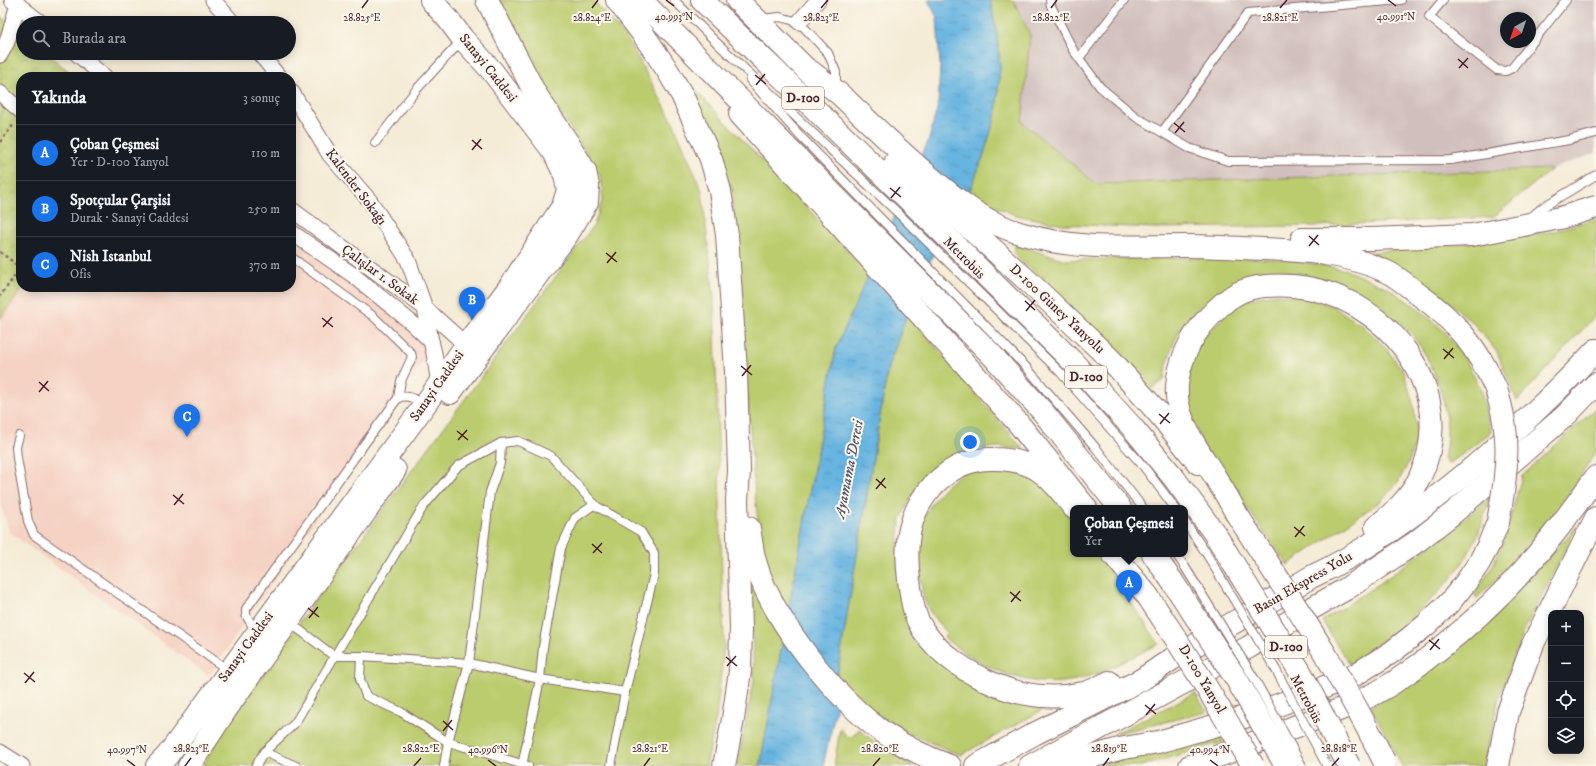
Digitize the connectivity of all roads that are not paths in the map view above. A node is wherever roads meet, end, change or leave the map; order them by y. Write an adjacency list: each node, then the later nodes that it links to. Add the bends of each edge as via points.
1 (213, 0): 18 (street)
2 (431, 0): 16 (main road, Sanayi Caddesi)
3 (617, 0): 55 (main road, via 644,34 682,95 711,159 720,191 731,286)
4 (641, 0): 23 (main road)
5 (674, 0): 22 (lane, Metrobüs)
6 (702, 0): 66 (main road, D-100, via 1071,360 1174,478)
7 (737, 0): 19 (main road, D-100 Güney Yanyolu)
8 (818, 0): 20 (street)
9 (1050, 0): 25 (lane)
10 (1124, 0): 25 (lane)
11 (1401, 0): 35 (lane, via 1248,13)
12 (1443, 0): 13 (lane, via 1429,17 1497,70 1506,71 1512,68)
13 (1566, 0)
14 (15, 2): 17 (street); 24 (street, via 7,42)
15 (486, 2): 74 (main road, Sanayi Caddesi, via 535,93 585,171 588,186 587,202 567,235 423,430)
16 (451, 9): 21 (main road, Sanayi Caddesi)
17 (32, 16)
18 (227, 16)
19 (757, 20): 20 (lane, via 780,17); 28 (main road, D-100 Güney Yanyolu)
20 (799, 22): 31 (lane, via 828,53 833,62)
21 (462, 39): 37 (lane, via 416,90); 47 (main road, Sanayi Caddesi, via 492,71 554,152 565,175 568,190 556,218 511,285)
22 (717, 43): 61 (lane, Metrobüs, via 802,138 1027,368 1096,448); 62 (lane, Metrobüs, via 897,212 1061,373 1144,467)
23 (688, 47): 59 (main road, via 734,107 1013,418); 60 (main road, via 996,360 1043,412)
24 (0, 55)
25 (1079, 58): 35 (lane, via 1100,87 1136,117)
26 (84, 60): 29 (street)
27 (265, 60): 30 (street)
28 (810, 71): 31 (main road); 63 (main road, D-100 Güney Yanyolu, via 894,160 1111,360 1177,436)
29 (99, 72)
30 (275, 72)
31 (836, 92): 43 (main road, via 957,200 990,222 1055,243 1093,247)
32 (0, 93): 34 (street)
33 (296, 99): 45 (street, Kalender Sokağı, via 330,155 370,201 408,260)
34 (16, 112)
35 (1162, 132): 36 (lane, via 1188,148 1228,161 1451,160)
36 (1596, 133)
37 (374, 144)
38 (1596, 175): 41 (lane)
39 (1596, 208): 41 (main road)
40 (296, 213): 45 (street, Çalışlar 1. Sokak)
41 (1517, 227): 43 (main road, via 1472,235 1239,240)
42 (296, 235): 46 (street, via 353,275)
43 (1188, 246): 100 (main road, bridge, via 1322,252 1354,259 1387,272 1450,320 1474,347 1496,389 1503,412 1506,438 1505,480 1498,522 1479,563 1450,602 1392,652 1353,676 1255,714 1158,742 1119,748)
44 (296, 261): 51 (lane, via 373,316 411,352 412,357 401,381)
45 (425, 308): 46 (street, Kalender Sokağı); 47 (street, Çalışlar 1. Sokak)
46 (430, 341): 49 (street, Kalender Sokağı)
47 (466, 345): 49 (main road, Sanayi Caddesi)
48 (1596, 350): 72 (main road, Basın Ekspress Yolu, via 1533,414 1434,500 1401,525 1333,567)
49 (439, 384): 52 (main road, Sanayi Caddesi)
50 (1596, 384): 99 (main road, Basın Ekspress Yolu, via 1566,415 1452,514 1379,567 1249,646)
51 (398, 398): 52 (lane, via 412,397); 75 (lane, via 246,609 248,620)
52 (424, 406): 75 (main road, Sanayi Caddesi)
53 (19, 436): 80 (lane, via 17,458 28,521 34,535)
54 (502, 443): 57 (lane, via 518,441 551,456); 76 (lane, via 458,466 423,507); 79 (lane, via 500,463 490,492)
55 (739, 472): 96 (main road, via 737,500 740,671); 97 (main road, via 755,561 765,585 792,632 825,678 844,698 887,734 906,746)
56 (1596, 476): 101 (main road, via 1553,536 1499,596 1446,643 1396,681 1340,710)
57 (594, 504): 81 (lane, via 575,518 561,548 543,647); 82 (lane, via 641,532 654,553 654,574)
58 (1072, 505): 78 (main road, via 1053,482 1026,463 986,458 971,461 947,472 923,498 910,528 907,548 910,587 919,622 929,637 955,662 977,677 1001,688 1026,694 1044,696 1086,693 1134,671)
59 (1084, 505)
60 (1118, 505)
61 (1141, 505)
62 (1174, 505)
63 (1236, 514): 72 (main road, via 1187,430 1178,404 1177,385 1187,350 1212,313 1227,300 1252,288 1303,287 1348,302 1389,331 1413,360 1424,383 1429,404 1432,425 1430,447 1419,480 1404,502 1326,562); 87 (main road, D-100 Güney Yanyolu, bridge, via 1340,677)
64 (1596, 518): 107 (main road, via 1533,644 1508,712)
65 (1188, 525): 66 (lane, Metrobüs)
66 (1210, 544): 105 (lane, Metrobüs, bridge); 106 (main road, D-100, bridge, via 1286,648)
67 (1115, 557): 73 (main road)
68 (1121, 557): 73 (main road)
69 (1157, 557): 71 (main road)
70 (1176, 557): 71 (lane)
71 (1178, 574): 103 (main road, bridge); 104 (lane, bridge, via 1254,678)
72 (1311, 577): 78 (main road, Basın Ekspress Yolu)
73 (1147, 595): 102 (main road, D-100 Yanyol, bridge, via 1209,690)
74 (288, 621): 76 (lane); 83 (main road, Sanayi Caddesi)
75 (257, 633): 80 (main road, Sanayi Caddesi)
76 (334, 656): 77 (lane); 86 (lane, via 295,723)
77 (361, 656): 79 (lane); 84 (lane, via 360,679 366,696 401,712)
78 (1172, 659): 98 (main road, Basın Ekspress Yolu, via 1141,680)
79 (469, 664): 81 (lane); 84 (lane)
80 (229, 671): 83 (main road, Sanayi Caddesi)
81 (540, 679): 82 (lane); 94 (lane)
82 (625, 692): 95 (lane)
83 (220, 699): 89 (main road, Sanayi Caddesi); 90 (main road, Sanayi Caddesi)
84 (448, 742): 93 (lane); 94 (lane)
85 (0, 752): 88 (street)
86 (264, 752): 91 (lane); 92 (lane)
87 (1385, 764)
88 (22, 766)
89 (157, 766)
90 (188, 766)
91 (256, 766)
92 (296, 766)
93 (444, 766)
94 (524, 766)
95 (611, 766)
96 (724, 766)
97 (950, 766)
98 (976, 766)
99 (1030, 766)
100 (1059, 766)
101 (1190, 766)
102 (1253, 766)
103 (1286, 766)
104 (1302, 766)
105 (1327, 766)
106 (1349, 766)
107 (1498, 766)

